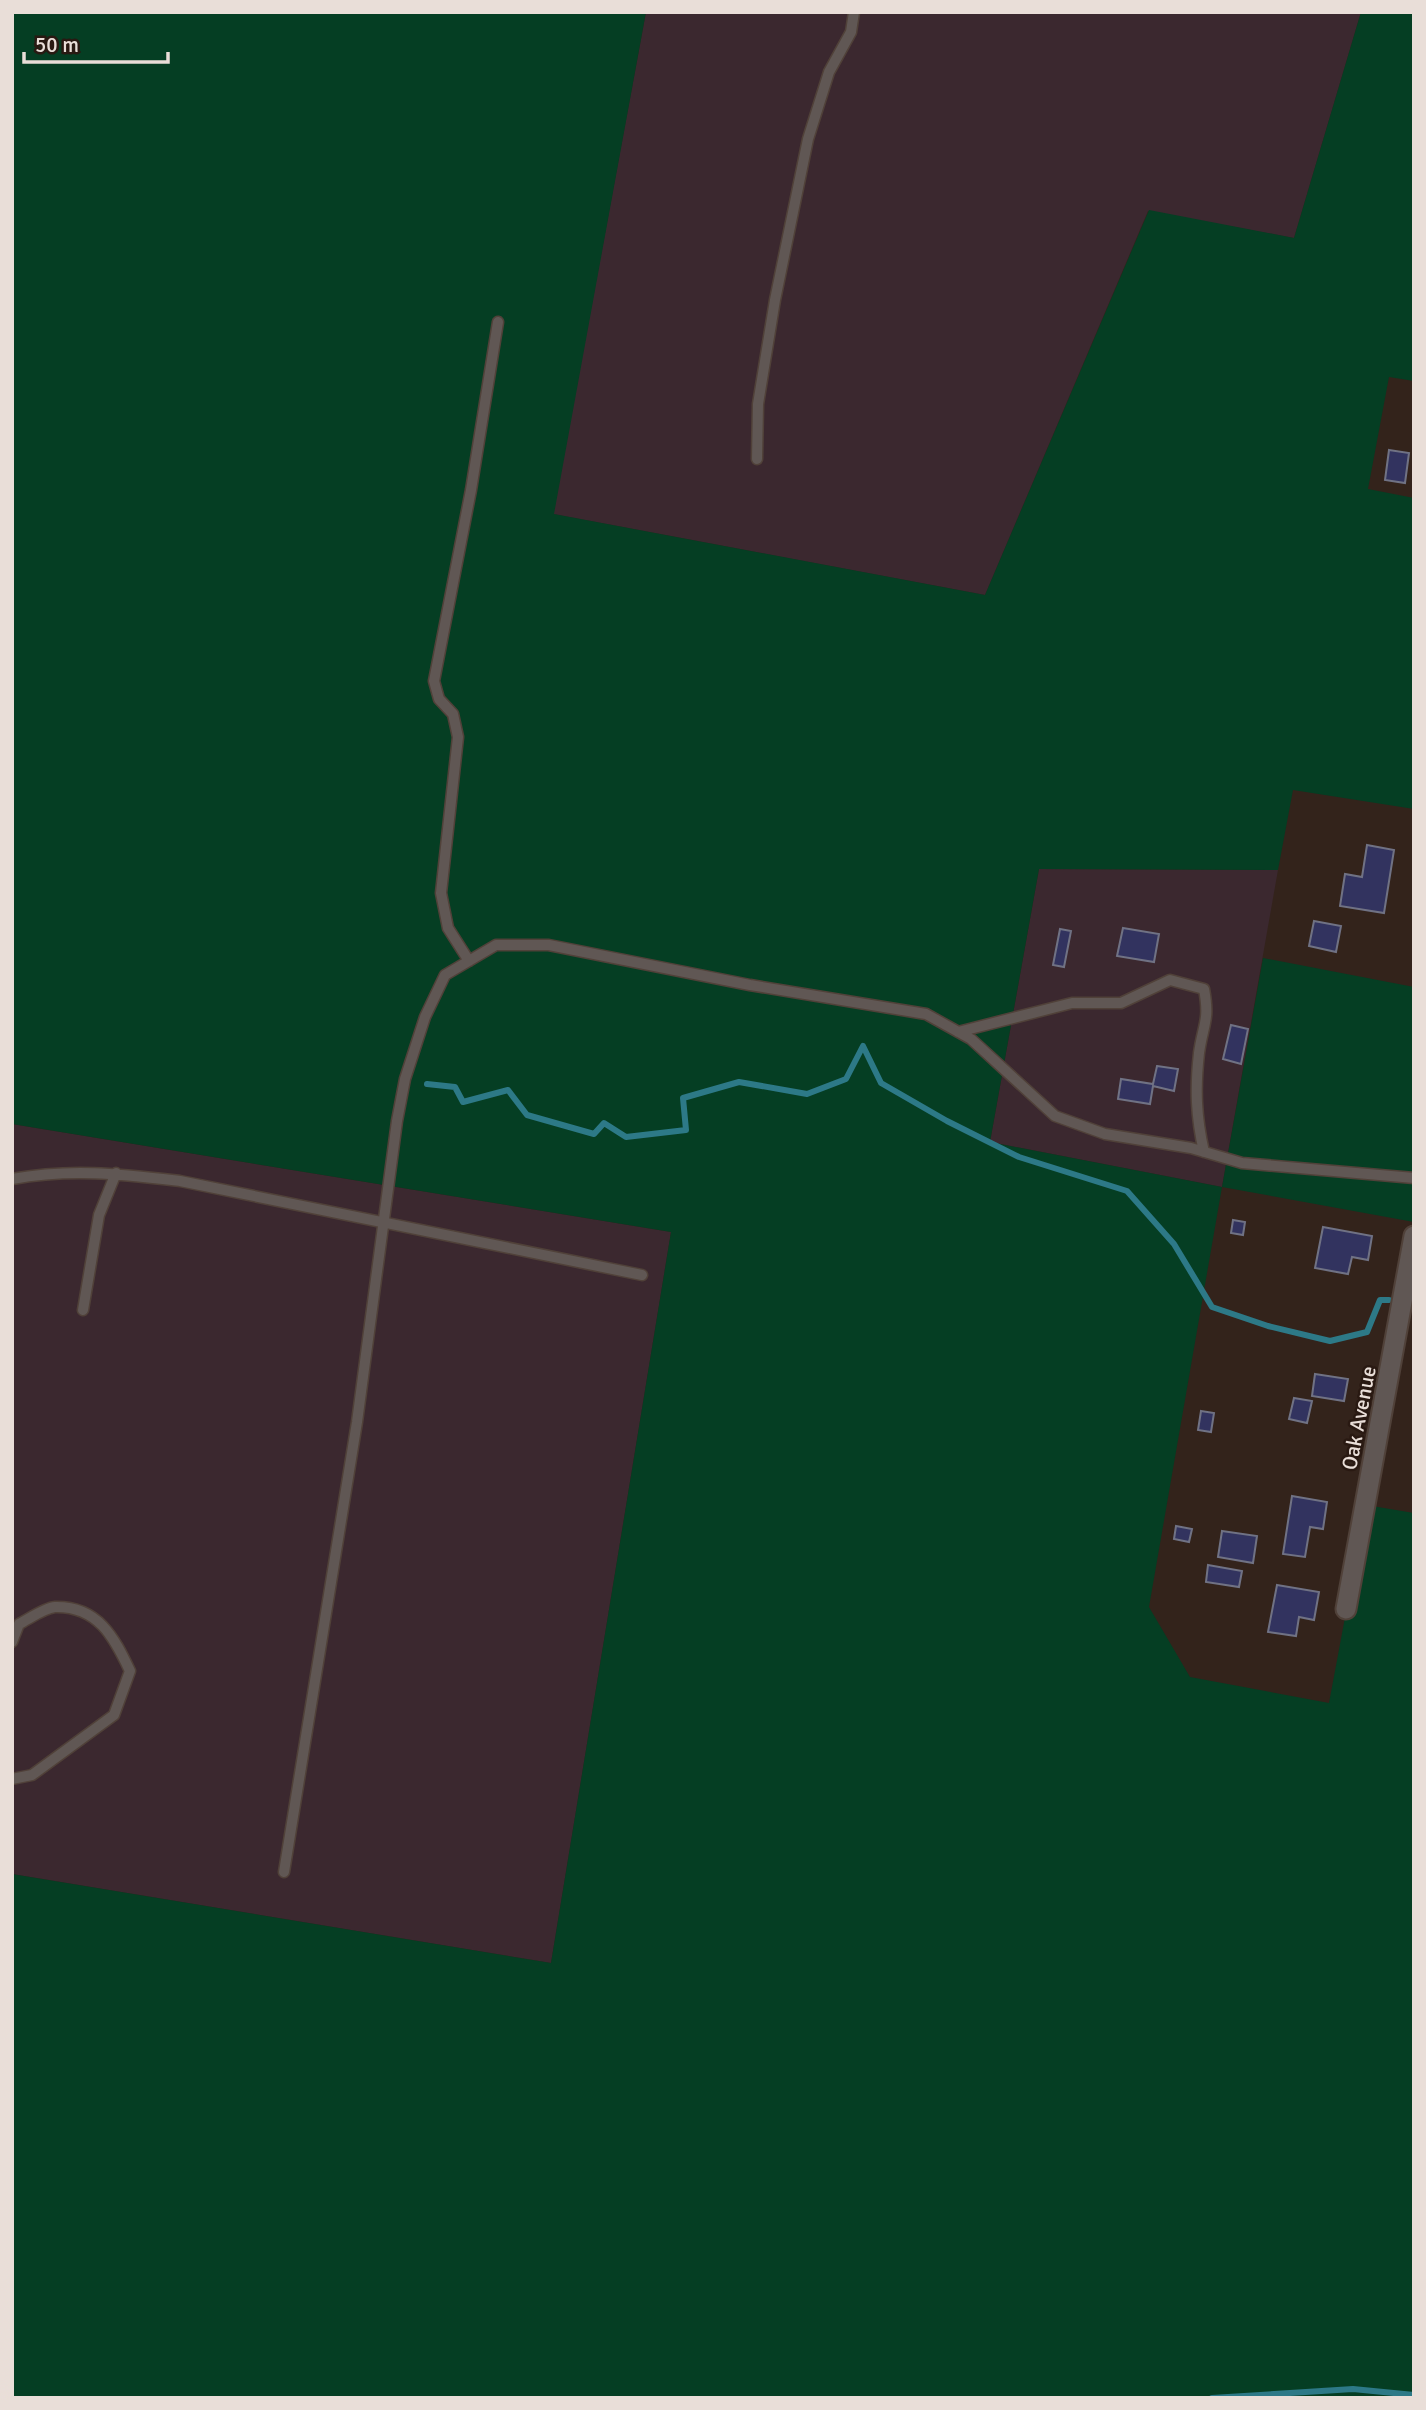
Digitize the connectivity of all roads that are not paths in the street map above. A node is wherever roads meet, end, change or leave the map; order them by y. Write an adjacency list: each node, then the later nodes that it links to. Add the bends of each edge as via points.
1 (855, 12): 3 (lane, via 851,32 828,72 808,139 758,404)
2 (498, 322): 4 (lane, via 434,681 439,699 453,715 458,737 441,893 448,928)
3 (757, 459)
4 (470, 961): 5 (lane, via 496,945 549,944 750,985 926,1014); 10 (lane, via 445,975 421,1029 405,1079)
5 (958, 1032): 6 (lane, via 1055,1116 1105,1134); 6 (lane, via 1072,1003 1121,1003 1170,980 1204,989 1209,1014 1199,1051 1195,1113)
6 (1204, 1152): 8 (lane, via 1242,1163)
7 (116, 1173): 9 (lane, via 54,1171); 10 (lane, via 180,1181); 13 (lane, via 99,1215)
8 (1414, 1178)
9 (12, 1179)
10 (385, 1223): 12 (lane); 18 (lane)
11 (1414, 1236): 14 (street, Oak Avenue)
12 (642, 1275)
13 (83, 1310)
14 (1404, 1350): 15 (street, Oak Avenue)
15 (1346, 1609)
16 (12, 1642): 17 (lane, via 19,1623 53,1607 86,1613 113,1636 130,1671 114,1715 32,1775)
17 (12, 1779)
18 (284, 1872)

